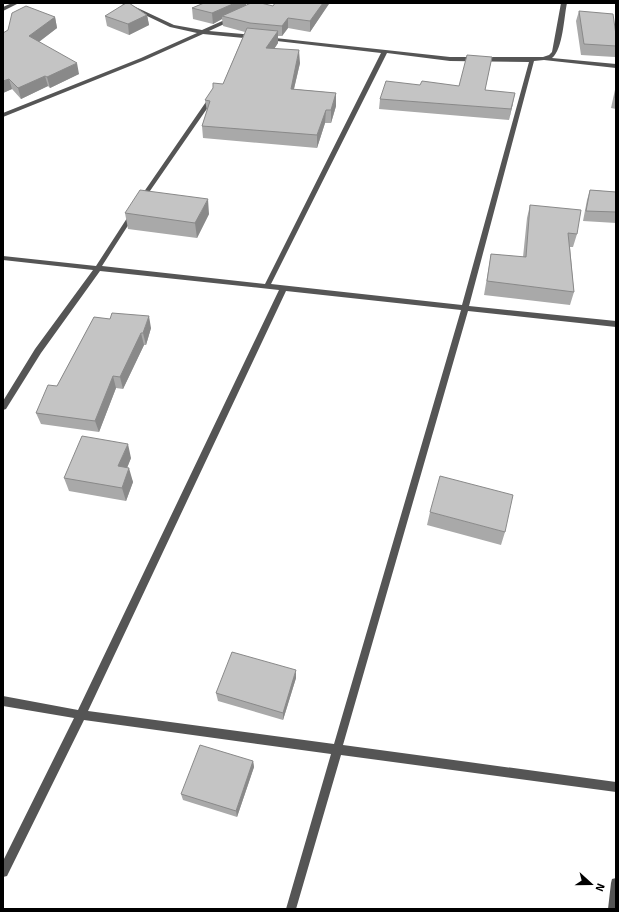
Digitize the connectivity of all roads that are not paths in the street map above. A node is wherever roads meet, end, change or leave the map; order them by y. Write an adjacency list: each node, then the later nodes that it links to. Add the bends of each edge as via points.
1 (16, 3): 4 (street)
2 (123, 3): 6 (street, via 172,26)
3 (564, 3): 8 (street, via 557,49 554,55)
4 (3, 9)
5 (240, 15): 6 (street)
6 (202, 32): 7 (street); 12 (street, via 143,60)
7 (385, 51): 9 (street, via 450,59); 15 (street)
8 (545, 59): 9 (street); 10 (street)
9 (532, 60): 17 (street)
10 (616, 66)
11 (210, 100): 14 (street, via 148,189)
12 (3, 115)
13 (3, 258): 14 (street)
14 (98, 268): 15 (street); 19 (street, via 38,351)
15 (267, 286): 16 (street)
16 (284, 288): 17 (street); 21 (street)
17 (465, 308): 18 (street); 22 (street)
18 (616, 324)
19 (3, 407)
20 (3, 701): 21 (street)
21 (81, 714): 22 (street); 24 (street)
22 (338, 750): 23 (street); 26 (street)
23 (616, 787)
24 (3, 872)
25 (616, 883): 27 (street)
26 (291, 909)
27 (613, 909)

